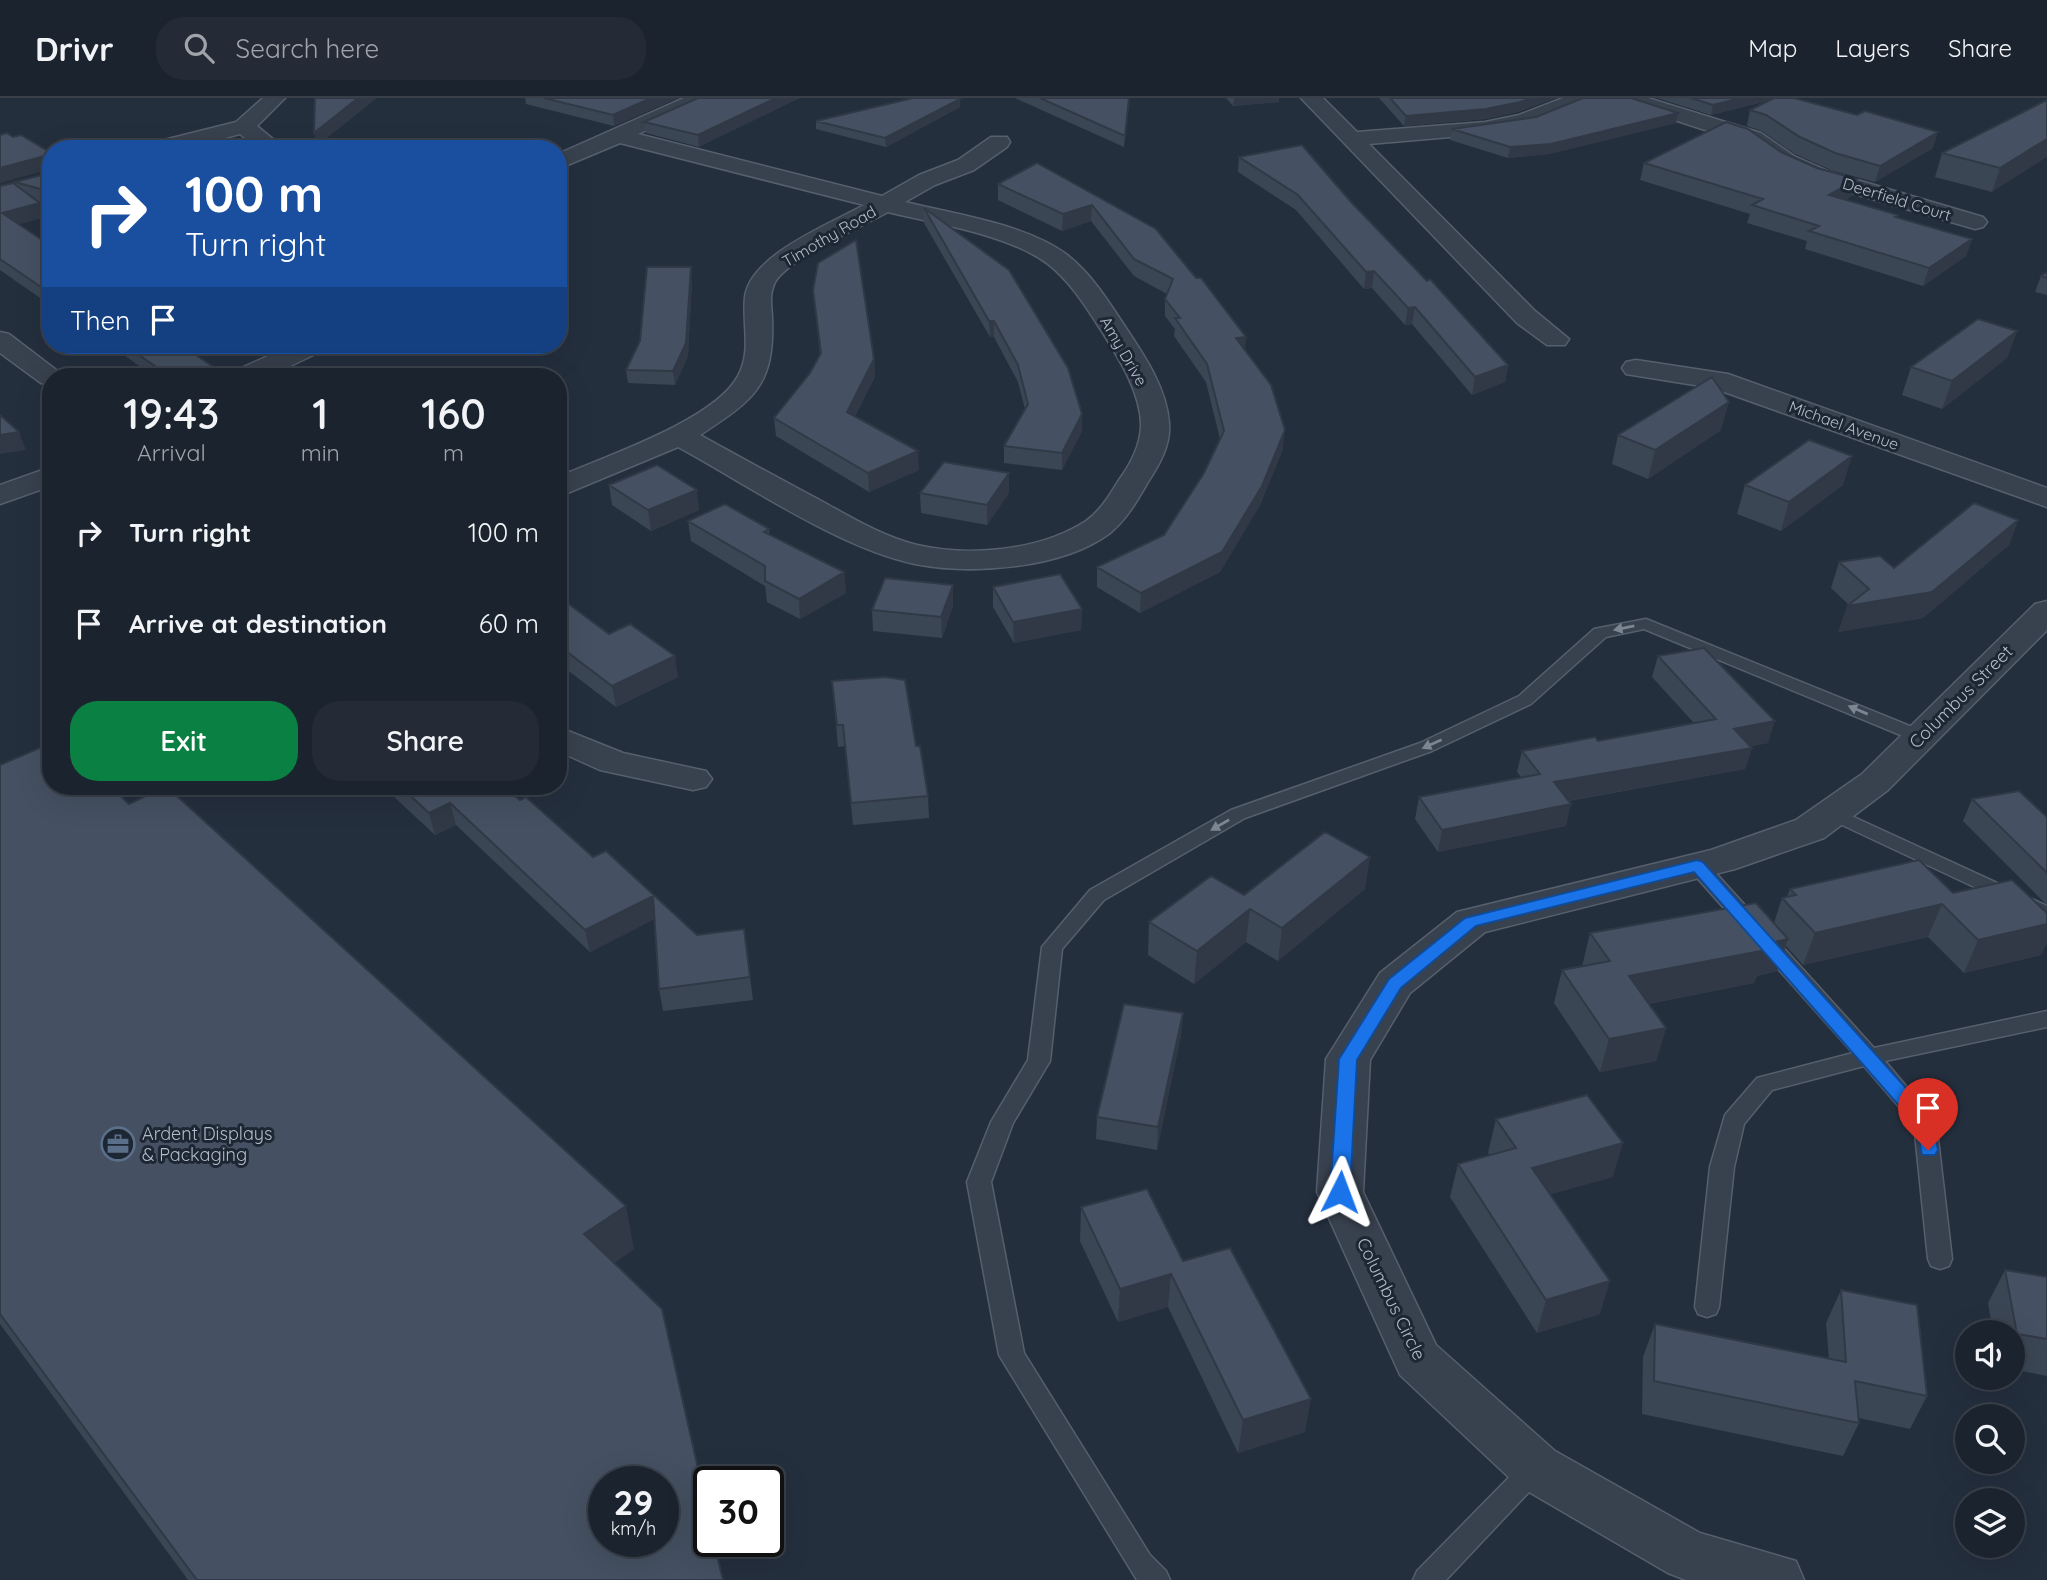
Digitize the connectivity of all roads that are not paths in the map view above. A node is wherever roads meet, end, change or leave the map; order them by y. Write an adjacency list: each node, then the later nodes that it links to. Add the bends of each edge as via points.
1 (275, 98): 6 (street)
2 (701, 98): 7 (street)
3 (1311, 98): 8 (street)
4 (1582, 98): 8 (street, via 1525,120 1485,128)
5 (1626, 98): 14 (street, Deerfield Court, via 1754,138 1786,161 1822,177)
6 (244, 127): 9 (street); 10 (street)
7 (620, 136): 12 (street); 13 (street, Amy Drive)
8 (1350, 139): 15 (street, via 1526,317)
9 (192, 140)
10 (262, 140)
11 (999, 142): 13 (street, Timothy Road, via 966,165)
12 (567, 158)
13 (884, 204): 21 (street, Timothy Road, via 787,258 765,277 758,296 760,351 751,380 724,407); 21 (street, Amy Drive, via 1027,243 1080,279 1145,386 1155,423 1149,459 1115,512 1086,533 1043,551 989,559 930,557 872,541)
14 (1975, 222)
15 (1556, 339)
16 (0, 340): 20 (street)
17 (294, 354): 18 (street)
18 (264, 368)
19 (1636, 368): 25 (street, Michael Avenue, via 1718,380)
20 (42, 370)
21 (679, 436): 23 (street, Timothy Road)
22 (42, 479): 24 (street)
23 (567, 484)
24 (0, 495)
25 (2047, 498)
26 (2047, 611): 27 (street, Columbus Street)
27 (1921, 737): 30 (street, Columbus Street); 39 (lane, one-way to 39, via 1646,624 1600,633 1525,700 1426,747 1238,814 1097,895 1052,947 1039,1061 1002,1122 979,1182 1012,1355 1140,1564)
28 (567, 742): 29 (street, via 613,762)
29 (693, 779)
30 (1875, 782): 31 (street, Columbus Circle)
31 (1832, 813): 32 (street, Columbus Circle, via 1810,829); 33 (lane)
32 (1697, 865): 35 (lane); 38 (street, Columbus Circle, via 1471,922 1395,983 1348,1059 1340,1192 1345,1204 1418,1360)
33 (2047, 914)
34 (2047, 1019): 35 (lane)
35 (1868, 1057): 36 (lane, via 1925,1122); 37 (lane, via 1765,1084 1733,1121 1721,1167)
36 (1940, 1259)
37 (1707, 1307)
38 (1536, 1468): 40 (lane); 41 (street, Columbus Circle, via 1688,1555)
39 (1156, 1580)
40 (1427, 1580)
41 (1776, 1580)

